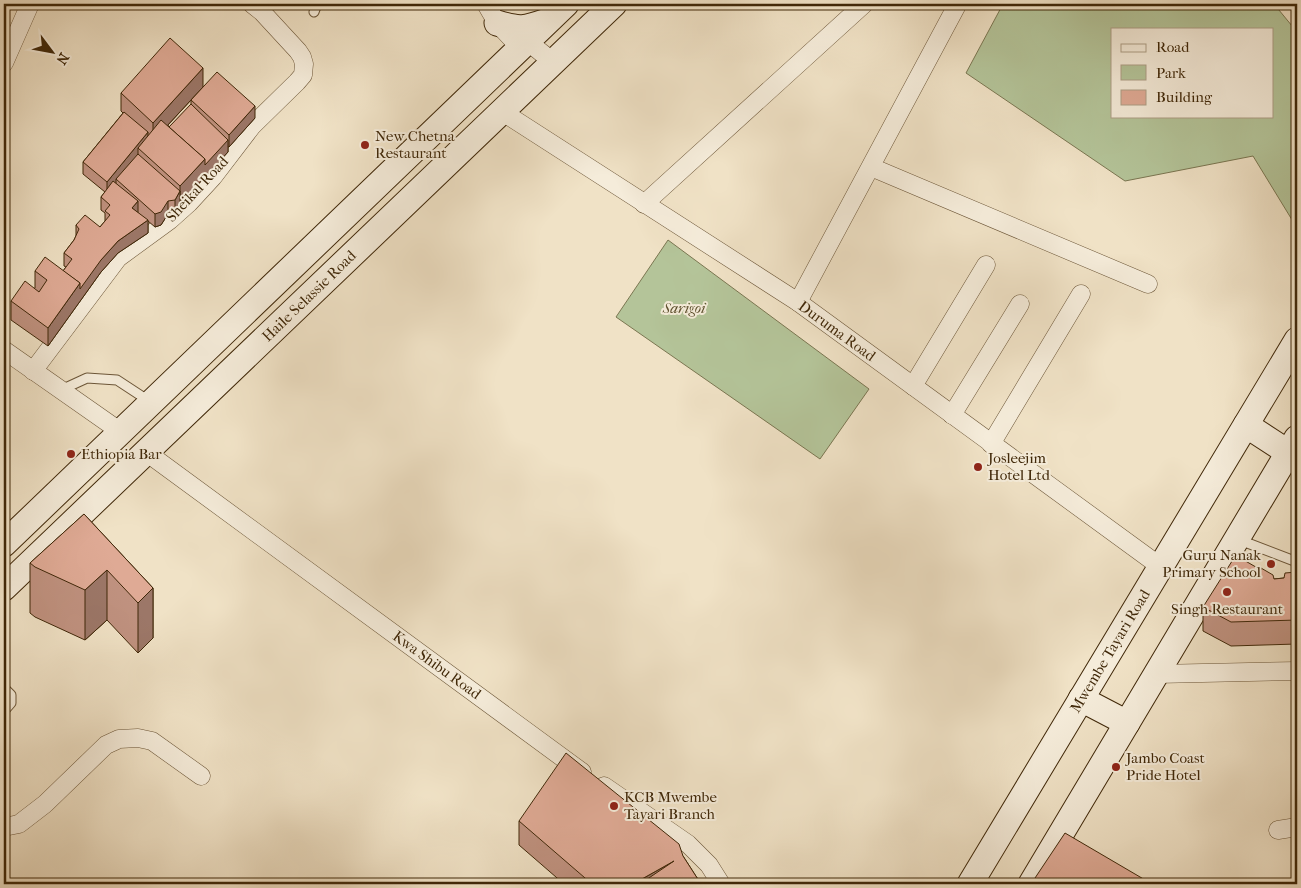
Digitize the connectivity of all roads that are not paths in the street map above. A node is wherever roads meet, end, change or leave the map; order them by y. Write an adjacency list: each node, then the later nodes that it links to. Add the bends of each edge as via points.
1 (30, 4): 10 (street)
2 (252, 4): 21 (street, Sheikal Road, via 298,51 304,64 303,75 252,126 189,203 118,258)
3 (614, 4): 9 (street, Haile Selassie Road)
4 (864, 4): 13 (street)
5 (956, 7): 12 (street)
6 (557, 12): 7 (street, via 526,28 511,27); 8 (street)
7 (491, 13): 8 (street, via 512,39)
8 (527, 41): 9 (street); 24 (street)
9 (553, 62): 11 (street, Haile Selassie Road)
10 (4, 63)
11 (502, 111): 13 (street, Duruma Road); 26 (street, Haile Selassie Road)
12 (871, 167): 15 (street); 17 (street)
13 (644, 204): 17 (street, Duruma Road)
14 (986, 264): 22 (street)
15 (1148, 284)
16 (1081, 294): 29 (street)
17 (798, 302): 22 (street, Duruma Road)
18 (1020, 304): 25 (street)
19 (1297, 340): 27 (street, Mwembe Tayari Road)
20 (7, 358): 21 (street)
21 (33, 371): 23 (street)
22 (913, 386): 25 (street, Duruma Road)
23 (61, 390): 24 (lane, via 87,378 117,380); 28 (street)
24 (152, 402): 26 (street); 28 (street)
25 (952, 415): 29 (street, Duruma Road)
26 (176, 423): 31 (street, Haile Selassie Road)
27 (1246, 425): 30 (street); 37 (street, Mwembe Tayari Road)
28 (121, 432): 32 (street)
29 (991, 444): 37 (street, Duruma Road)
30 (1293, 446): 34 (street)
31 (146, 452): 33 (street, Haile Selassie Road); 50 (street, Kwa Shibu Road, via 572,765 688,844)
32 (73, 478): 33 (street); 35 (street)
33 (98, 498): 38 (street, Haile Selassie Road)
34 (1237, 539): 36 (lane); 40 (street)
35 (4, 544)
36 (1297, 562)
37 (1161, 567): 42 (street, Mwembe Tayari Road)
38 (4, 588)
39 (1297, 671): 40 (street)
40 (1156, 674): 44 (street)
41 (4, 688): 43 (lane, via 11,696 11,703)
42 (1082, 699): 44 (street); 51 (street, Mwembe Tayari Road)
43 (4, 711)
44 (1127, 723): 49 (street)
45 (201, 776): 47 (street, via 152,741 120,739 106,745 45,804 19,824)
46 (1297, 826): 48 (street)
47 (4, 827)
48 (1278, 830)
49 (1036, 882)
50 (721, 884)
51 (970, 884)

